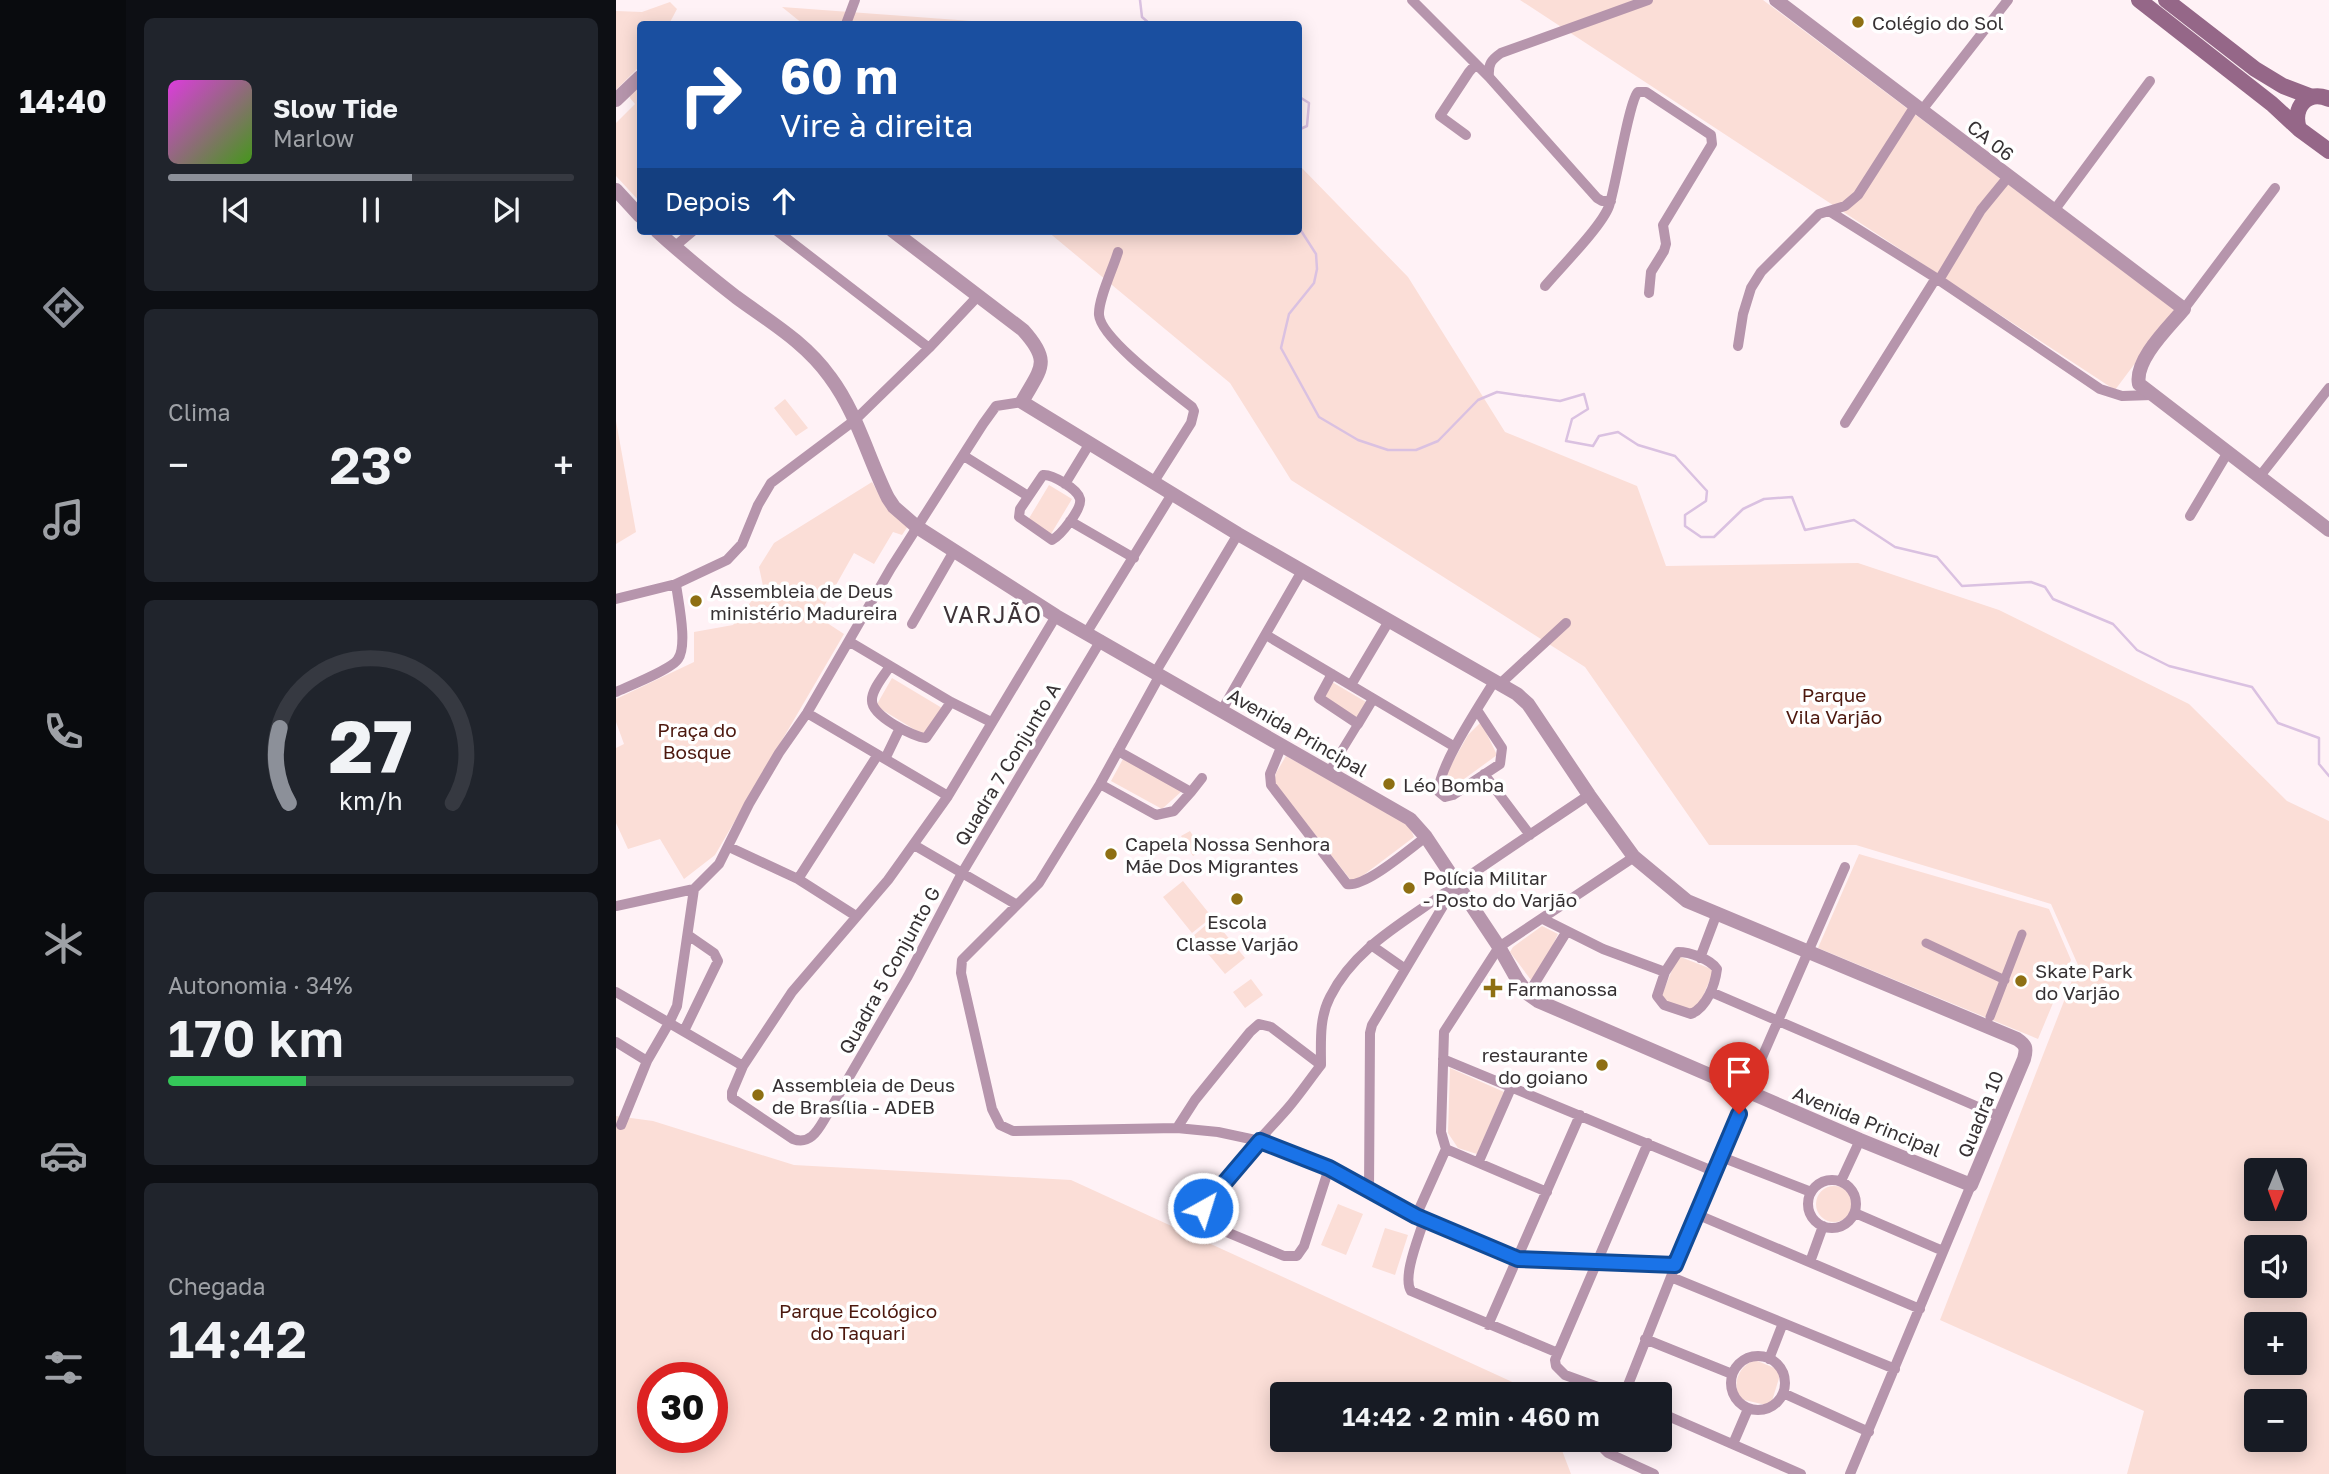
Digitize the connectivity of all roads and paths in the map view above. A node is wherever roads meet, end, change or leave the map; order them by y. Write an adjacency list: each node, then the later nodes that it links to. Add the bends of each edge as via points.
1 (855, 0): 8 (street)
2 (1412, 0): 9 (street)
3 (1648, 0): 10 (street, via 1501,53 1488,67)
4 (1776, 0): 15 (street, CA 06)
5 (2008, 0): 15 (street)
6 (2139, 0): 16 (main road)
7 (2166, 0): 13 (main road, via 2255,69 2283,86)
8 (847, 21)
9 (1476, 64): 10 (street); 18 (street, via 1440,116)
10 (1489, 77): 23 (street, via 1597,198)
11 (637, 80): 14 (street)
12 (2150, 81): 25 (street)
13 (2322, 95): 16 (main road, via 2298,108 2296,115)
14 (616, 100)
15 (1919, 108): 20 (street, CA 06); 24 (street, via 1858,195)
16 (2305, 133): 17 (main road, via 2317,138); 19 (main road)
17 (2329, 134)
18 (1466, 135)
19 (2329, 151)
20 (2008, 177): 25 (street, CA 06); 33 (street, via 1980,210)
21 (2275, 188): 37 (street)
22 (616, 190): 26 (street)
23 (1611, 201): 34 (street, via 1606,214); 35 (street, via 1632,97 1638,92 1646,92 1711,135 1712,144 1662,225 1666,244 1651,272)
24 (1829, 211): 33 (street); 38 (street, via 1819,214 1761,272 1742,314)
25 (2053, 212): 37 (street, CA 06)
26 (637, 213)
27 (661, 235): 31 (street, Avenida Principal)
28 (688, 235): 31 (street)
29 (782, 235): 39 (street)
30 (898, 235): 36 (street)
31 (674, 247): 43 (street, Avenida Principal, via 790,334 830,376)
32 (1118, 252): 49 (street, via 1099,318 1126,351 1194,411 1191,424)
33 (1938, 279): 41 (street, via 2100,389 2122,396); 44 (street)
34 (1545, 286)
35 (1649, 293)
36 (978, 296): 39 (street); 42 (street, via 1023,330 1041,353 1040,370)
37 (2184, 309): 41 (street, via 2139,368 2139,384)
38 (1738, 346)
39 (929, 348): 43 (street)
40 (2329, 388): 48 (street)
41 (2152, 395): 46 (street)
42 (1022, 402): 45 (street); 47 (street, via 996,406)
43 (855, 420): 55 (street, Avenida Principal, via 888,498); 61 (street, via 771,483 737,552)
44 (1845, 423)
45 (1090, 443): 49 (street); 50 (street)
46 (2228, 452): 48 (street); 53 (street)
47 (964, 456): 52 (street); 55 (street)
48 (2260, 477): 56 (street)
49 (1153, 483): 51 (street)
50 (1065, 484): 52 (street, via 1043,475); 54 (street, via 1080,500)
51 (1172, 494): 57 (street); 59 (street)
52 (1028, 496): 54 (street, via 1019,517 1052,540)
53 (2189, 516)
54 (1070, 520): 59 (street)
55 (917, 527): 58 (street, Avenida Principal); 70 (street)
56 (2329, 530)
57 (1238, 534): 60 (street); 72 (street)
58 (954, 551): 63 (street, Avenida Principal); 66 (street)
59 (1134, 558): 67 (street)
60 (1302, 571): 64 (street); 68 (street)
61 (676, 584): 62 (street); 76 (street, via 680,657)
62 (616, 599)
63 (1056, 615): 67 (street, Avenida Principal); 82 (street)
64 (1389, 621): 74 (street); 75 (street)
65 (1566, 623): 74 (street)
66 (912, 624)
67 (1087, 632): 69 (street, Avenida Principal)
68 (1266, 635): 73 (street); 79 (street)
69 (1101, 640): 72 (street, Avenida Principal); 102 (street, Quadra 7 Conjunto A)
70 (850, 642): 71 (street); 81 (street)
71 (890, 666): 78 (street); 84 (street, via 872,704)
72 (1157, 674): 79 (street, Avenida Principal); 87 (street)
73 (1332, 674): 75 (street); 83 (street, via 1320,698)
74 (1496, 680): 80 (street); 94 (street, via 1528,704)
75 (1351, 685): 77 (street)
76 (616, 692)
77 (1373, 699): 83 (street); 86 (street)
78 (951, 702): 82 (street); 84 (street, via 926,738)
79 (1222, 710): 85 (street, Avenida Principal)
80 (1477, 710): 86 (street); 90 (street, via 1502,747 1500,764)
81 (807, 713): 88 (street); 99 (street, via 758,788)
82 (991, 722): 95 (street)
83 (1358, 724): 89 (street)
84 (900, 728): 88 (street)
85 (1282, 746): 89 (street, Avenida Principal); 97 (street, via 1270,774 1271,785 1347,884 1368,879)
86 (1455, 747): 90 (street, via 1439,792 1445,797 1453,795)
87 (1118, 751): 92 (street); 93 (street)
88 (881, 758): 95 (street); 103 (street)
89 (1328, 773): 97 (street, Avenida Principal, via 1410,819)
90 (1484, 774): 96 (street)
91 (1202, 778): 93 (street)
92 (1100, 784): 93 (street, via 1156,815 1174,811); 106 (street, via 1039,883)
93 (1191, 792)
94 (1589, 795): 96 (street); 100 (street)
95 (948, 796): 98 (street)
96 (1530, 835): 104 (street)
97 (1426, 838): 104 (street, Avenida Principal)
98 (914, 845): 102 (street); 109 (street)
99 (729, 847): 103 (street); 105 (street)
100 (1634, 857): 108 (street, via 1687,901); 110 (street)
101 (1845, 867): 117 (street)
102 (962, 873): 106 (street, Quadra 7 Conjunto A); 133 (street, Quadra 5 Conjunto G, via 817,1132 809,1139 793,1139 738,1103 732,1095)
103 (798, 879): 109 (street)
104 (1456, 885): 115 (street); 116 (street, Avenida Principal); 119 (street)
105 (694, 889): 107 (street); 113 (street)
106 (1017, 905): 139 (street, via 962,960 961,967 992,1109 1000,1125 1013,1130)
107 (616, 907)
108 (1717, 913): 117 (street); 118 (street)
109 (856, 916): 133 (street, via 792,992)
110 (1543, 919): 111 (street); 116 (street)
111 (1567, 931): 120 (street); 124 (street)
112 (2022, 934): 121 (street)
113 (688, 935): 127 (street, via 680,990); 128 (street, via 718,961)
114 (1926, 943): 121 (street)
115 (1371, 945): 119 (street); 132 (street, via 1329,998 1321,1028)
116 (1499, 947): 124 (street, Avenida Principal); 130 (street, via 1444,1032)
117 (1808, 952): 126 (street); 137 (street, Quadra 10, via 2017,1039 2026,1047 2024,1059)
118 (1700, 958): 120 (street, via 1678,952); 123 (street, via 1717,969)
119 (1404, 968): 150 (street, via 1370,1033)
120 (1665, 972): 123 (street, via 1657,996 1664,1005 1693,1013)
121 (2005, 980): 125 (street)
122 (616, 992): 127 (street)
123 (1711, 992): 126 (street)
124 (1528, 994): 135 (street, Avenida Principal)
125 (1990, 1017)
126 (1778, 1022): 135 (street); 137 (street)
127 (669, 1023): 128 (street); 131 (street)
128 (684, 1031): 133 (street)
129 (616, 1042): 131 (street)
130 (1443, 1059): 134 (street); 143 (street, via 1441,1132)
131 (647, 1061): 138 (street)
132 (1321, 1065): 139 (street, via 1271,1027 1259,1024); 141 (street)
133 (744, 1066)
134 (1511, 1087): 136 (street); 145 (street)
135 (1748, 1093): 140 (street, Avenida Principal); 144 (street)
136 (1580, 1115): 142 (street); 151 (street)
137 (1999, 1116): 149 (street, Quadra 10)
138 (621, 1125)
139 (1177, 1128): 141 (street)
140 (1860, 1140): 148 (street); 149 (street, Avenida Principal)
141 (1260, 1141): 146 (street); 146 (street, via 1203,1208 1205,1223 1284,1256 1297,1256)
142 (1648, 1143): 147 (street); 159 (street)
143 (1446, 1149): 145 (street); 155 (street)
144 (1719, 1156): 147 (street); 152 (street)
145 (1479, 1161): 151 (street)
146 (1329, 1168): 150 (street)
147 (1713, 1171): 154 (street)
148 (1841, 1181): 152 (street, via 1818,1184); 153 (street, via 1852,1188 1857,1200)
149 (1972, 1185): 157 (street)
150 (1369, 1191): 155 (street)
151 (1547, 1192): 158 (street)
152 (1811, 1192): 156 (street, via 1809,1212)
153 (1855, 1213): 156 (street, via 1847,1224); 157 (street)
154 (1696, 1214): 160 (street); 161 (street)
155 (1420, 1218): 158 (street); 165 (street, via 1408,1287)
156 (1823, 1226): 160 (street)
157 (1943, 1251): 163 (street)
158 (1518, 1259): 159 (street); 165 (street)
159 (1598, 1262): 161 (street); 167 (street)
160 (1810, 1262): 163 (street)
161 (1675, 1265): 162 (street)
162 (1671, 1277): 164 (street); 166 (street)
163 (1920, 1308): 169 (street)
164 (1783, 1323): 168 (street); 169 (street)
165 (1488, 1325): 167 (street)
166 (1645, 1339): 170 (street); 172 (street)
167 (1558, 1353): 171 (street, via 1556,1366 1565,1375)
168 (1769, 1359): 170 (street, via 1747,1358); 173 (street, via 1780,1367)
169 (1895, 1369): 176 (street)
170 (1732, 1374): 174 (street, via 1733,1395)
171 (1585, 1382)
172 (1627, 1382)
173 (1783, 1393): 174 (street, via 1769,1408); 176 (street)
174 (1748, 1409): 177 (street)
175 (1672, 1417): 177 (street)
176 (1869, 1432): 181 (street)
177 (1734, 1444): 180 (street)
178 (1607, 1452): 179 (street)
179 (1654, 1474)
180 (1801, 1474)
181 (1850, 1474)

